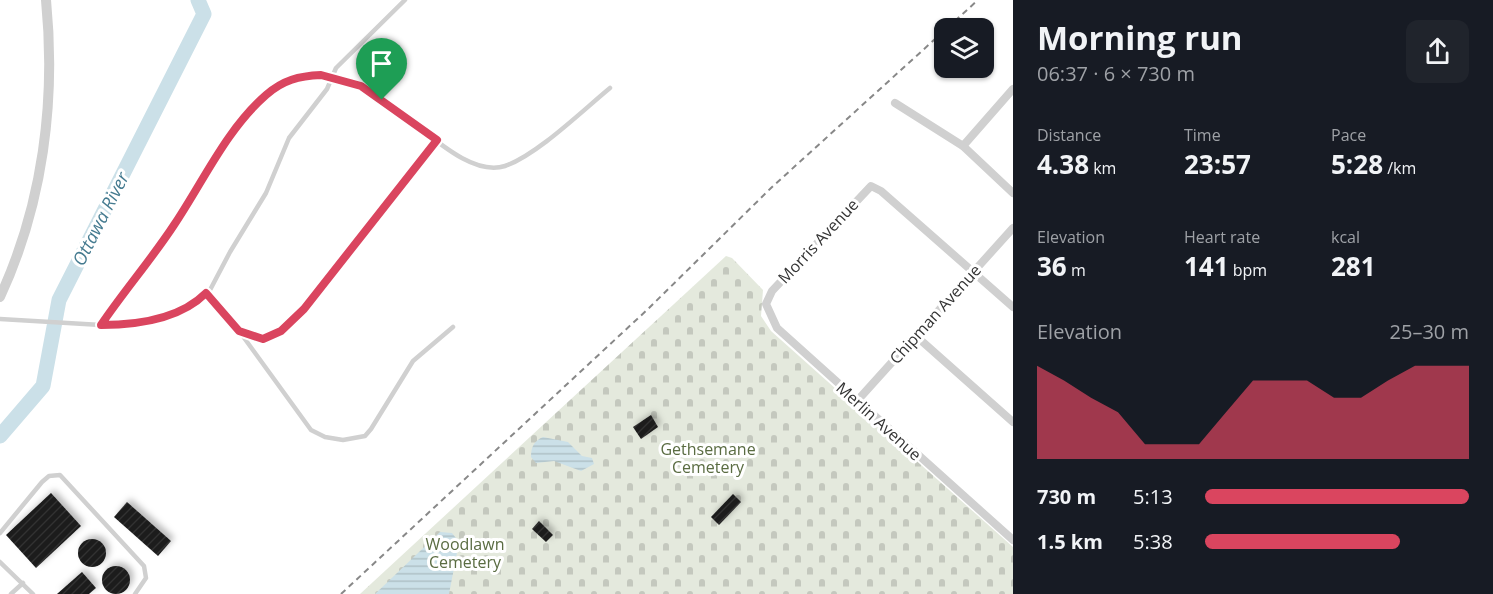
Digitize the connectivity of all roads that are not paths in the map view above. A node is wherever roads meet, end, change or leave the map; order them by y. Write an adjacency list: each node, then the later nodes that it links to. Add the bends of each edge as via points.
1 (46, 0): 12 (street, via 50,74 44,148 22,239)
2 (405, 0): 3 (lane, via 336,68)
3 (332, 77): 7 (lane, via 361,86); 14 (lane, via 315,107 289,138 266,193); 18 (lane, via 293,78 256,104 154,255)
4 (610, 88): 7 (lane, via 532,152 502,167 473,164)
5 (1013, 90): 8 (street)
6 (895, 103): 8 (street)
7 (437, 140): 20 (lane, via 292,322 263,339)
8 (963, 146): 9 (street)
9 (1013, 193)
10 (1013, 228): 11 (street, Chipman Avenue)
11 (972, 272): 13 (street, Morris Avenue, via 871,186); 16 (street); 21 (street, Chipman Avenue)
12 (4, 280): 15 (street)
13 (772, 291): 22 (street, Merlin Avenue, via 766,304 777,328)
14 (206, 293): 18 (lane, via 177,312 135,323); 20 (lane)
15 (0, 297)
16 (1013, 307)
17 (0, 319): 18 (lane)
18 (101, 325)
19 (453, 327): 20 (lane, via 413,361 371,429 357,438 343,440 325,437 307,425)
20 (239, 331)
21 (916, 336): 22 (street, Chipman Avenue); 23 (street)
22 (857, 401): 25 (street, Merlin Avenue)
23 (1013, 422)
24 (0, 533): 30 (lane, via 42,482 49,476 60,475 144,566 146,578)
25 (1013, 540)
26 (0, 562): 27 (lane)
27 (23, 583): 28 (lane); 29 (lane)
28 (10, 594)
29 (33, 594)
30 (135, 594)

